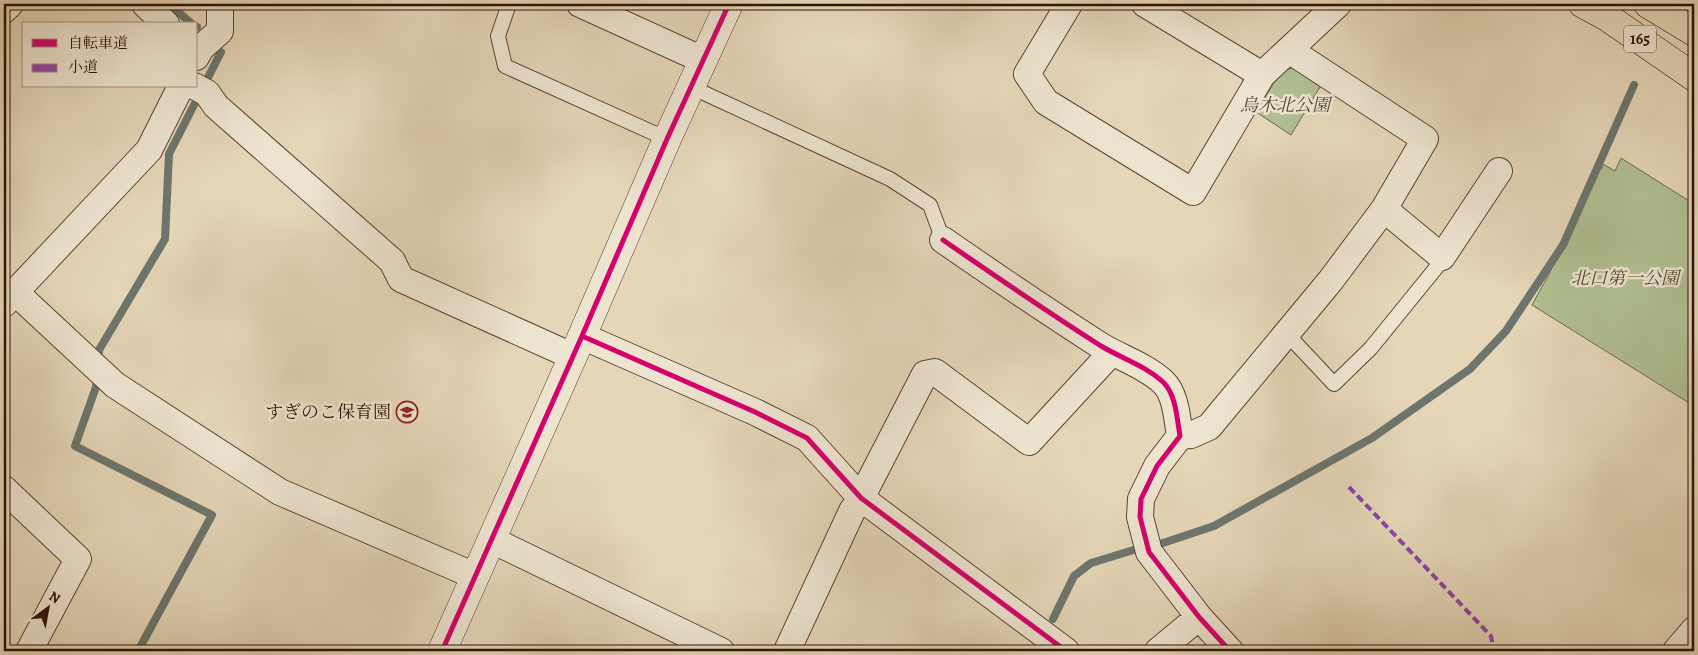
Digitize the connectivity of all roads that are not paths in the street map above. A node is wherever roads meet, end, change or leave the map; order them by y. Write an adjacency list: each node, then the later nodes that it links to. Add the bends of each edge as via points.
1 (10, 4): 12 (street)
2 (145, 4): 13 (street)
3 (220, 4): 15 (street, via 220,31)
4 (509, 4): 23 (lane, via 498,36 506,66)
5 (580, 4): 17 (street)
6 (729, 4): 17 (street)
7 (1069, 4): 18 (street, via 1027,74 1046,102 1193,192)
8 (1145, 4): 18 (street)
9 (1338, 4): 16 (street)
10 (1584, 4): 19 (highway, 165)
11 (1648, 4): 14 (highway, 165)
12 (4, 10)
13 (164, 22)
14 (1694, 32)
15 (198, 50)
16 (1289, 50): 18 (street); 25 (street, via 1425,139)
17 (703, 60): 20 (street)
18 (1262, 75)
19 (1694, 77)
20 (692, 87): 23 (street); 26 (lane, via 890,179 930,205)
21 (180, 88): 28 (street, via 148,150)
22 (201, 90): 30 (street, via 392,261 401,279)
23 (667, 139): 30 (street)
24 (1499, 171): 27 (street)
25 (1384, 209): 27 (street); 29 (street)
26 (943, 240): 31 (street, via 1028,300)
27 (1442, 257): 29 (lane, via 1371,348 1334,384)
28 (9, 298): 36 (street, via 115,385 280,492)
29 (1287, 334): 32 (street, via 1209,426 1191,435)
30 (577, 346): 34 (street, via 755,412 800,434); 35 (street)
31 (1112, 352): 32 (street, via 1164,382 1171,393); 34 (street, via 1029,442 935,372 925,374)
32 (1180, 436): 37 (street, via 1157,466 1141,499 1140,517 1149,552)
33 (4, 489): 39 (street, via 78,559)
34 (862, 498): 42 (street, via 852,511); 43 (street)
35 (492, 540): 36 (street); 41 (street)
36 (474, 576): 40 (street)
37 (1199, 617): 44 (street); 45 (street)
38 (1694, 630): 46 (street)
39 (29, 651)
40 (442, 651)
41 (721, 651)
42 (787, 651)
43 (1066, 651)
44 (1158, 651)
45 (1230, 651)
46 (1676, 651)

